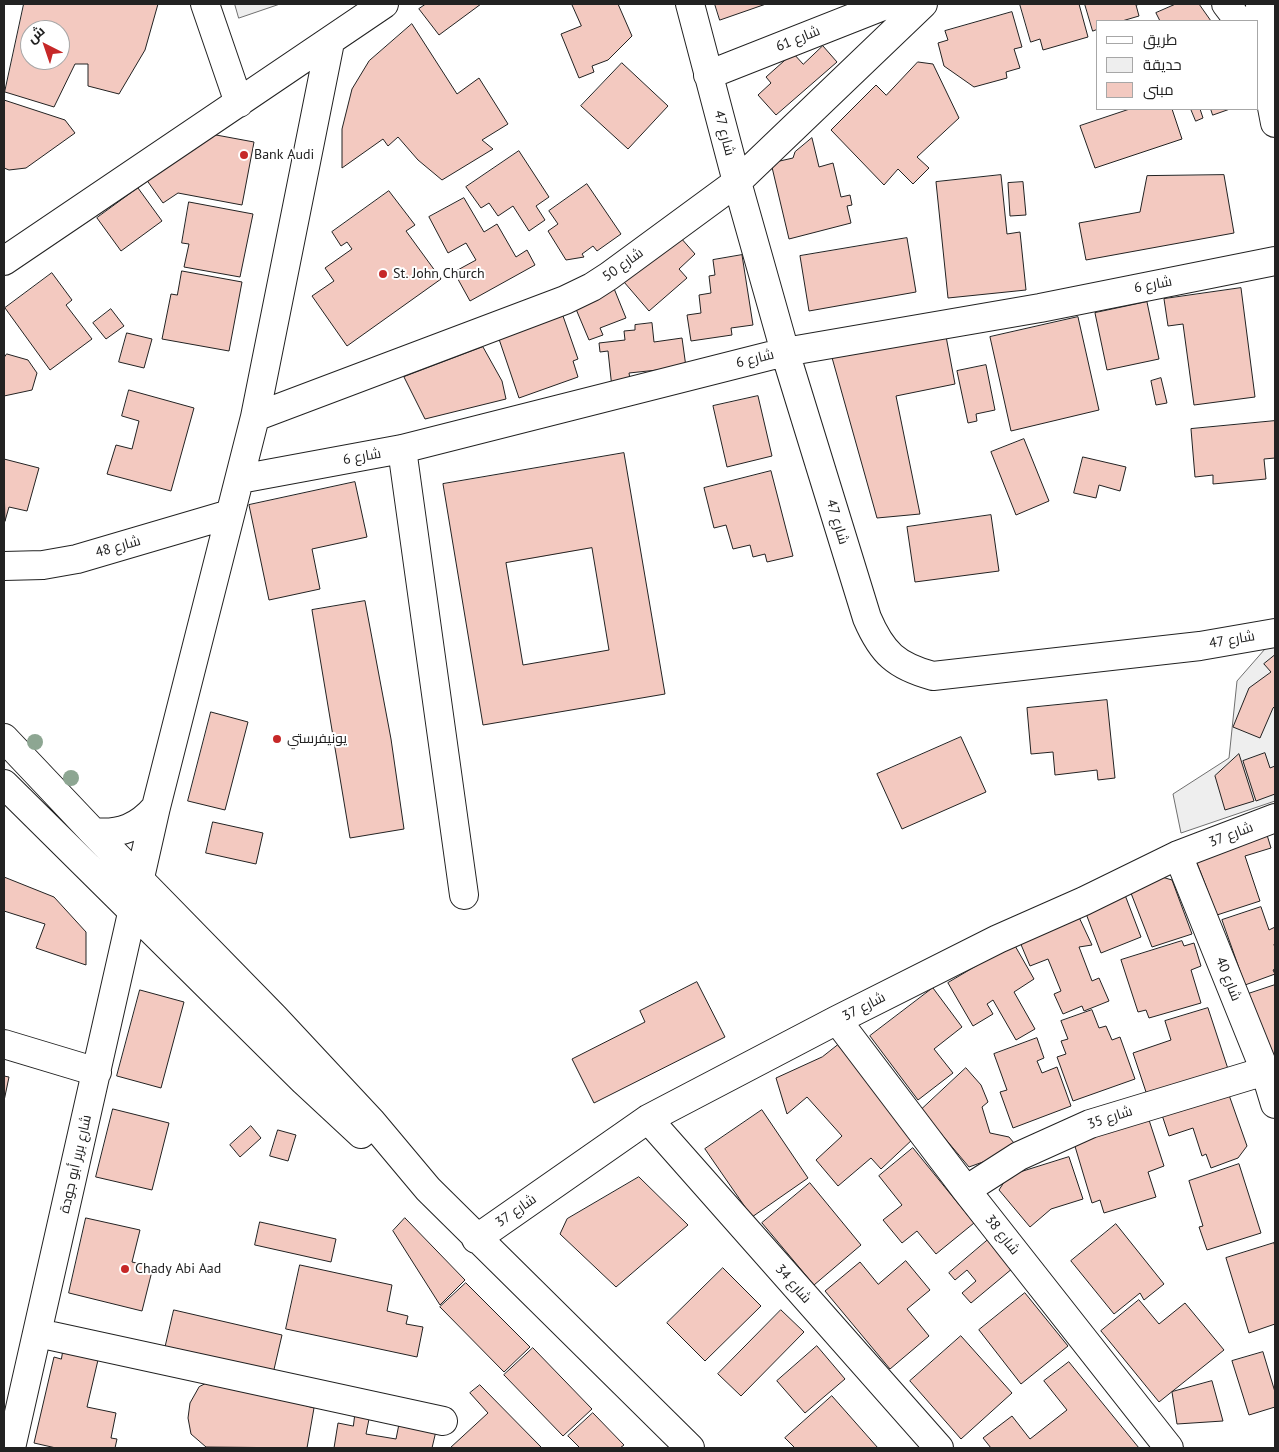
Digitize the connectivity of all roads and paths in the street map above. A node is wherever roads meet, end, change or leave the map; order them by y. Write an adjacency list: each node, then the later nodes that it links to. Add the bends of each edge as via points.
1 (205, 4): 12 (street)
2 (384, 4): 9 (street)
3 (690, 4): 11 (street, شارع 47)
4 (888, 4): 11 (street, شارع 61)
5 (923, 4): 14 (street, شارع 50)
6 (1226, 4): 8 (street)
7 (1260, 4): 10 (street)
8 (1238, 20)
9 (330, 42): 12 (street); 18 (street, شارع بربر أبو جودة)
10 (1260, 47): 13 (street)
11 (708, 75): 14 (street, شارع 47)
12 (239, 103): 15 (street)
13 (1275, 122)
14 (737, 182): 17 (street, شارع 47); 18 (street, شارع 50, via 592,287)
15 (4, 261)
16 (1275, 261): 17 (street, شارع 6, via 1040,308)
17 (785, 352): 19 (street, شارع 6); 23 (street, شارع 47, via 866,618 879,643 897,661 934,676 1200,646)
18 (255, 417): 20 (street, شارع بربر أبو جودة)
19 (402, 450): 20 (street, شارع 6); 31 (street)
20 (240, 479): 21 (street, شارع بربر أبو جودة)
21 (230, 514): 22 (street, شارع 48, via 78,559 43,565); 26 (street, شارع بربر أبو جودة)
22 (4, 566)
23 (1275, 633)
24 (4, 738): 28 (street)
25 (4, 784): 32 (street)
26 (156, 807): 28 (street, via 135,826 108,834); 30 (street, شارع بربر أبو جودة)
27 (1275, 818): 29 (street, شارع 37)
28 (93, 832): 30 (street)
29 (1178, 855): 33 (street, شارع 37, via 998,939); 35 (street, شارع 40)
30 (140, 879): 32 (street, شارع بربر أبو جودة); 39 (street, via 318,1064)
31 (464, 895)
32 (133, 912): 36 (street, شارع بربر أبو جودة); 39 (street, via 348,1123)
33 (837, 1020): 38 (street, شارع 37); 40 (street, شارع 38)
34 (4, 1044): 36 (street)
35 (1265, 1071): 37 (street, شارع 40); 40 (street, شارع 35, via 1090,1124 1019,1156)
36 (97, 1072): 42 (street, شارع بربر أبو جودة)
37 (1275, 1104)
38 (648, 1119): 41 (street, شارع 37); 46 (street, شارع 34)
39 (428, 1190): 41 (street)
40 (966, 1190): 47 (street, شارع 38)
41 (476, 1239): 45 (street)
42 (38, 1333): 43 (street); 44 (street, شارع بربر أبو جودة)
43 (443, 1421)
44 (11, 1448)
45 (690, 1448)
46 (939, 1448)
47 (1169, 1448)

